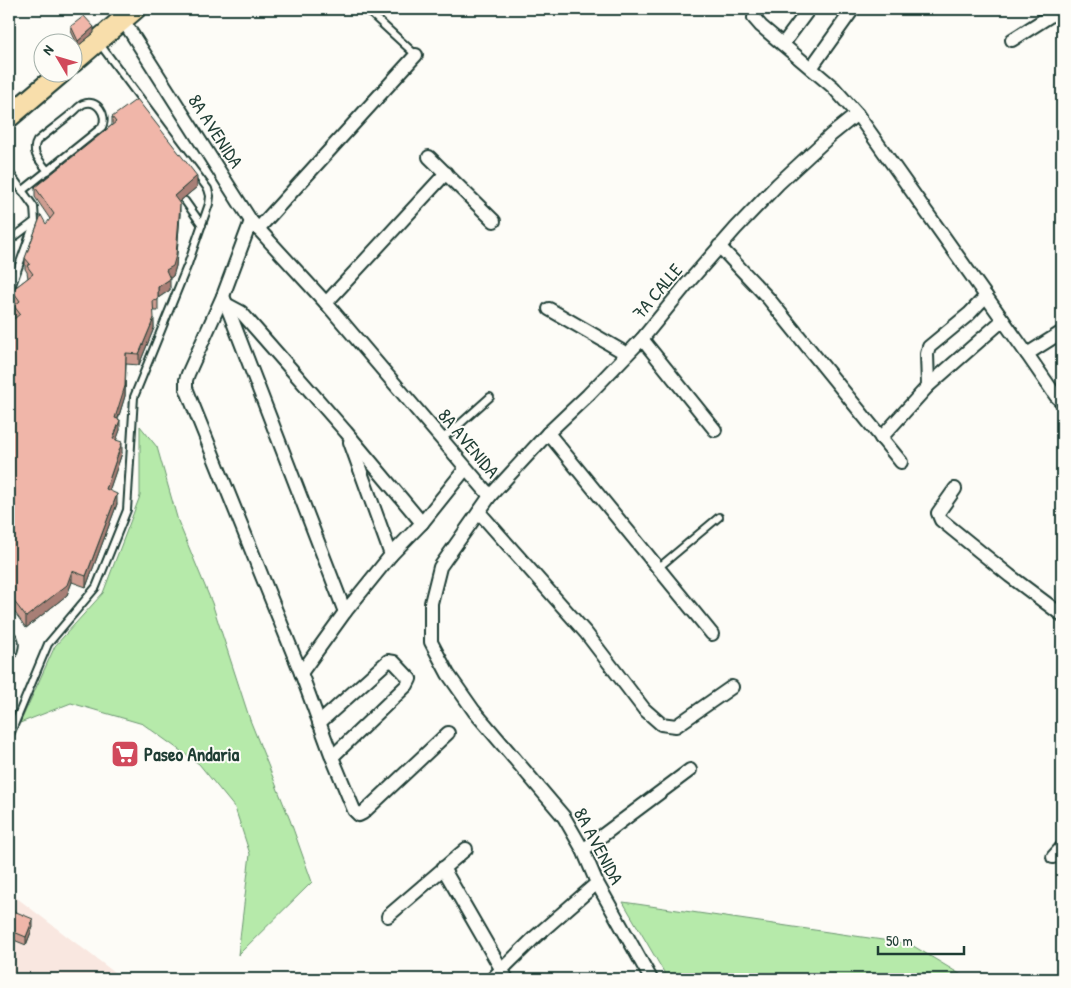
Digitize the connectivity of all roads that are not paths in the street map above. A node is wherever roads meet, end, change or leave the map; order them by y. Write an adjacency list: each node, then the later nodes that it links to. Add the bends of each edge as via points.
1 (366, 9): 11 (lane)
2 (756, 9): 9 (street, via 754,18)
3 (809, 9): 9 (street)
4 (852, 9): 12 (street)
5 (1062, 9): 7 (street)
6 (125, 13): 8 (main road); 25 (street, 8A AVENIDA)
7 (1012, 40)
8 (98, 42): 10 (main road); 24 (lane, via 208,189 209,204)
9 (783, 44): 12 (street)
10 (82, 55)
11 (416, 55): 25 (street)
12 (811, 68): 15 (street)
13 (51, 82): 14 (main road)
14 (12, 108)
15 (857, 114): 27 (street, 7A CALLE, via 778,184); 30 (street)
16 (429, 157): 19 (street)
17 (48, 171): 17 (lane, via 102,128 105,118 94,104 83,104 34,146 36,155); 20 (lane)
18 (9, 172): 20 (lane)
19 (446, 173): 23 (street); 32 (street)
20 (22, 191): 22 (lane, via 34,207)
21 (185, 201): 24 (lane)
22 (35, 221): 26 (lane); 28 (lane)
23 (494, 221)
24 (202, 225): 67 (lane, via 134,397 127,510 96,587 48,644)
25 (255, 225): 31 (street); 32 (street, 8A AVENIDA)
26 (9, 241)
27 (719, 246): 36 (street, 7A CALLE); 45 (street, via 768,298)
28 (11, 281): 29 (lane)
29 (9, 293)
30 (986, 296): 34 (street); 39 (street, via 929,347)
31 (225, 300): 43 (street, via 241,312); 58 (street); 63 (street, via 188,374 186,388)
32 (326, 304): 46 (street, 8A AVENIDA)
33 (549, 309): 37 (street)
34 (1003, 320): 38 (street); 39 (street)
35 (1062, 332): 38 (street)
36 (642, 339): 37 (street, 7A CALLE); 42 (street)
37 (627, 354): 44 (street, 7A CALLE)
38 (1027, 354): 41 (street)
39 (928, 386): 45 (street)
40 (490, 397): 46 (lane)
41 (1062, 402)
42 (715, 430)
43 (346, 432): 48 (street); 50 (street)
44 (548, 433): 52 (street, 7A CALLE); 57 (street)
45 (880, 438): 47 (street)
46 (441, 439): 49 (street, 8A AVENIDA)
47 (901, 462)
48 (372, 463): 50 (street); 55 (street)
49 (466, 468): 52 (street, 8A AVENIDA); 55 (street)
50 (360, 471): 56 (street)
51 (956, 489): 59 (street, via 938,513 941,520)
52 (490, 496): 53 (street, 8A AVENIDA)
53 (479, 512): 64 (street, via 661,724 676,726); 72 (street, 8A AVENIDA, via 440,567 431,603 431,642 474,711 564,817)
54 (719, 516): 57 (lane)
55 (422, 523): 56 (street)
56 (391, 556): 58 (street)
57 (658, 568): 61 (street)
58 (345, 612): 63 (street)
59 (1062, 615)
60 (9, 632): 62 (lane, via 15,641)
61 (712, 634)
62 (9, 663)
63 (301, 673): 65 (street)
64 (732, 687)
65 (319, 723): 68 (street); 68 (street, via 388,660 410,679)
66 (448, 733): 68 (street, via 359,815)
67 (9, 737)
68 (332, 757)
69 (690, 770): 72 (street)
70 (1062, 847): 73 (street)
71 (466, 848): 74 (street)
72 (583, 850): 75 (street, 8A AVENIDA)
73 (1053, 857)
74 (443, 868): 76 (street); 77 (street)
75 (597, 883): 77 (street, via 535,938); 79 (street, 8A AVENIDA)
76 (388, 916)
77 (504, 974): 78 (street)
78 (492, 979)
79 (651, 979)

